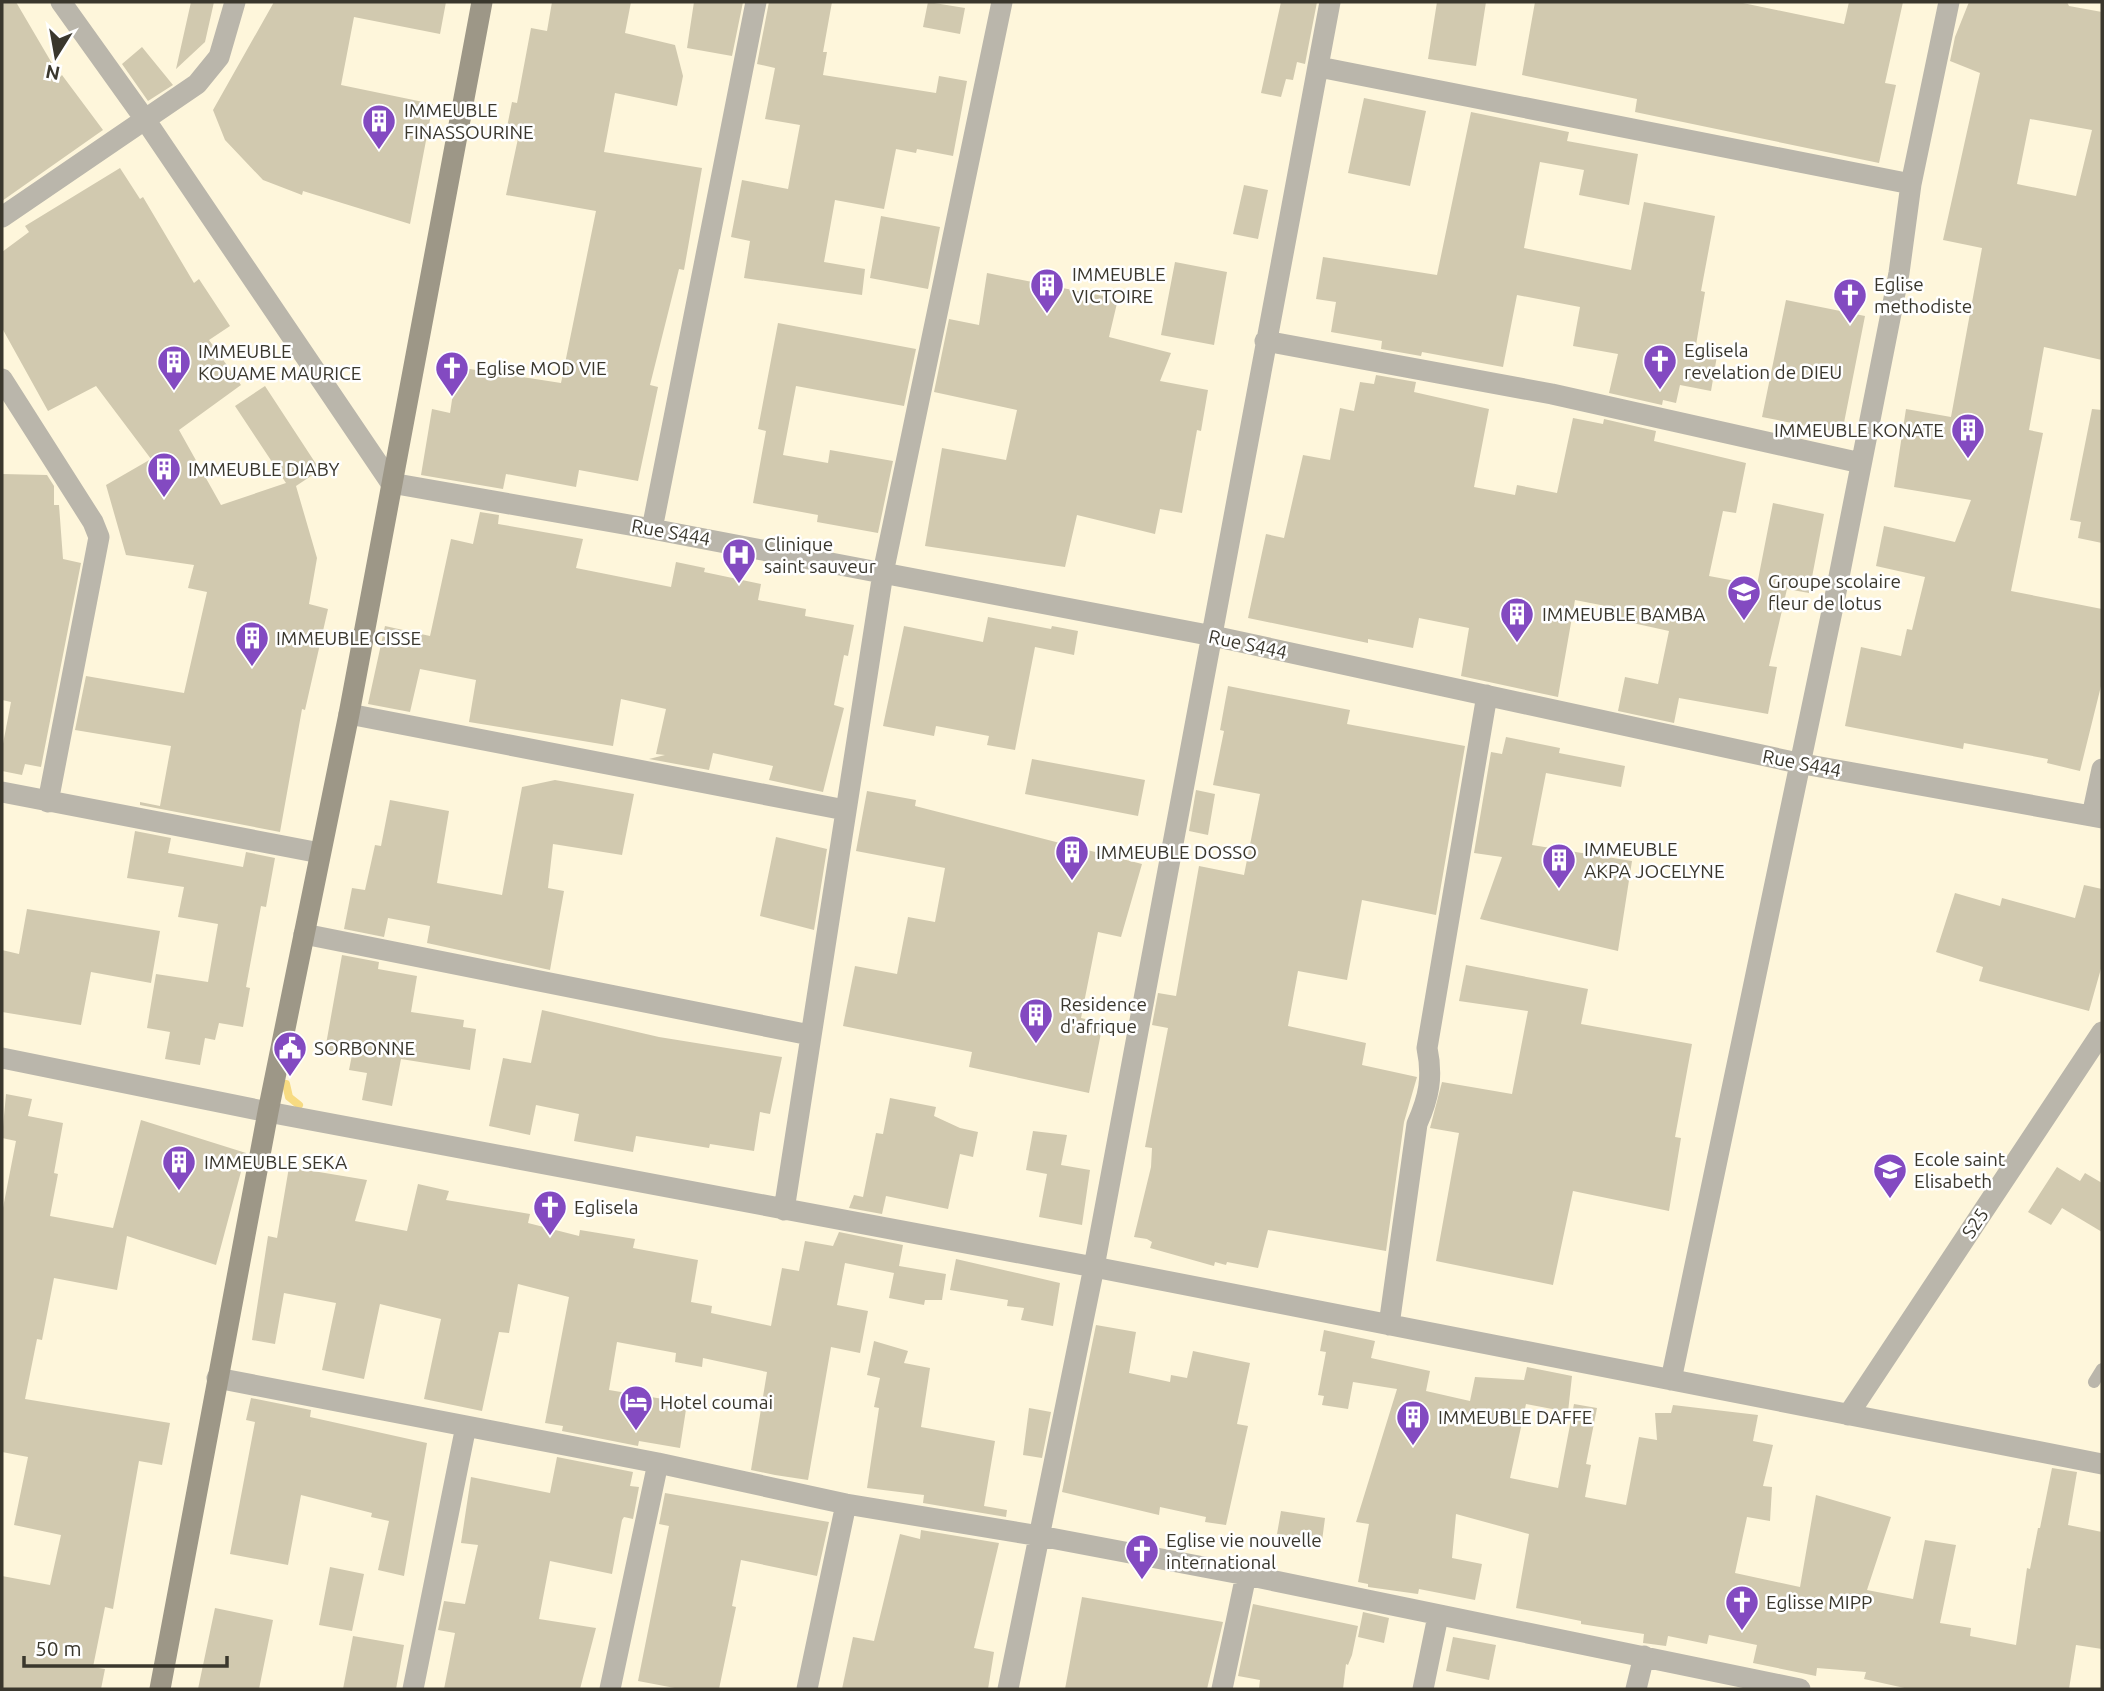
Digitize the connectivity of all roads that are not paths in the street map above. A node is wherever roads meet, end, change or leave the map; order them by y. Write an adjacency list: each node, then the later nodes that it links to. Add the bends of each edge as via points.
1 (61, 2): 9 (street)
2 (235, 2): 9 (street, via 219,57 197,84)
3 (482, 2): 15 (street)
4 (756, 2): 16 (street)
5 (1002, 2): 17 (street)
6 (1330, 2): 8 (street)
7 (1948, 2): 10 (street)
8 (1319, 66): 10 (street); 12 (street)
9 (144, 118): 11 (street); 15 (street)
10 (1911, 184): 14 (street, via 1899,273)
11 (2, 217)
12 (1265, 341): 14 (street, via 1552,394); 18 (street)
13 (2, 379): 24 (street, via 99,537)
14 (1861, 463): 21 (street)
15 (391, 483): 16 (street, Rue S444); 20 (street)
16 (652, 529): 17 (street, Rue S444)
17 (883, 573): 18 (street, Rue S444); 25 (street)
18 (1213, 636): 19 (street, Rue S444); 34 (street)
19 (1487, 695): 21 (street, Rue S444); 35 (street, via 1427,1048 1432,1075 1417,1124)
20 (349, 714): 25 (street); 27 (street)
21 (1798, 763): 26 (street, Rue S444); 38 (street)
22 (2102, 769): 26 (street)
23 (2, 792): 24 (street)
24 (48, 802): 27 (street)
25 (845, 810): 30 (street)
26 (2097, 817)
27 (320, 853): 28 (street)
28 (304, 934): 30 (street); 32 (street)
29 (2102, 1032): 40 (street, S25)
30 (810, 1035): 33 (street)
31 (2, 1058): 32 (street)
32 (268, 1112): 33 (street); 37 (street)
33 (784, 1210): 34 (street)
34 (1094, 1267): 35 (street); 45 (street)
35 (1389, 1325): 38 (street)
36 (2102, 1369): 39 (lane)
37 (217, 1378): 41 (street); 49 (street)
38 (1671, 1380): 40 (street)
39 (2094, 1382)
40 (1848, 1415): 43 (street)
41 (466, 1426): 42 (street); 50 (street)
42 (658, 1463): 44 (street); 51 (street)
43 (2102, 1464)
44 (846, 1504): 45 (street); 52 (street)
45 (1040, 1536): 46 (street); 53 (street)
46 (1246, 1574): 47 (street); 54 (street)
47 (1438, 1616): 48 (street); 55 (street)
48 (1644, 1656): 56 (street); 57 (street)
49 (160, 1689)
50 (413, 1689)
51 (610, 1689)
52 (807, 1689)
53 (1009, 1689)
54 (1222, 1689)
55 (1423, 1689)
56 (1636, 1689)
57 (1800, 1689)

